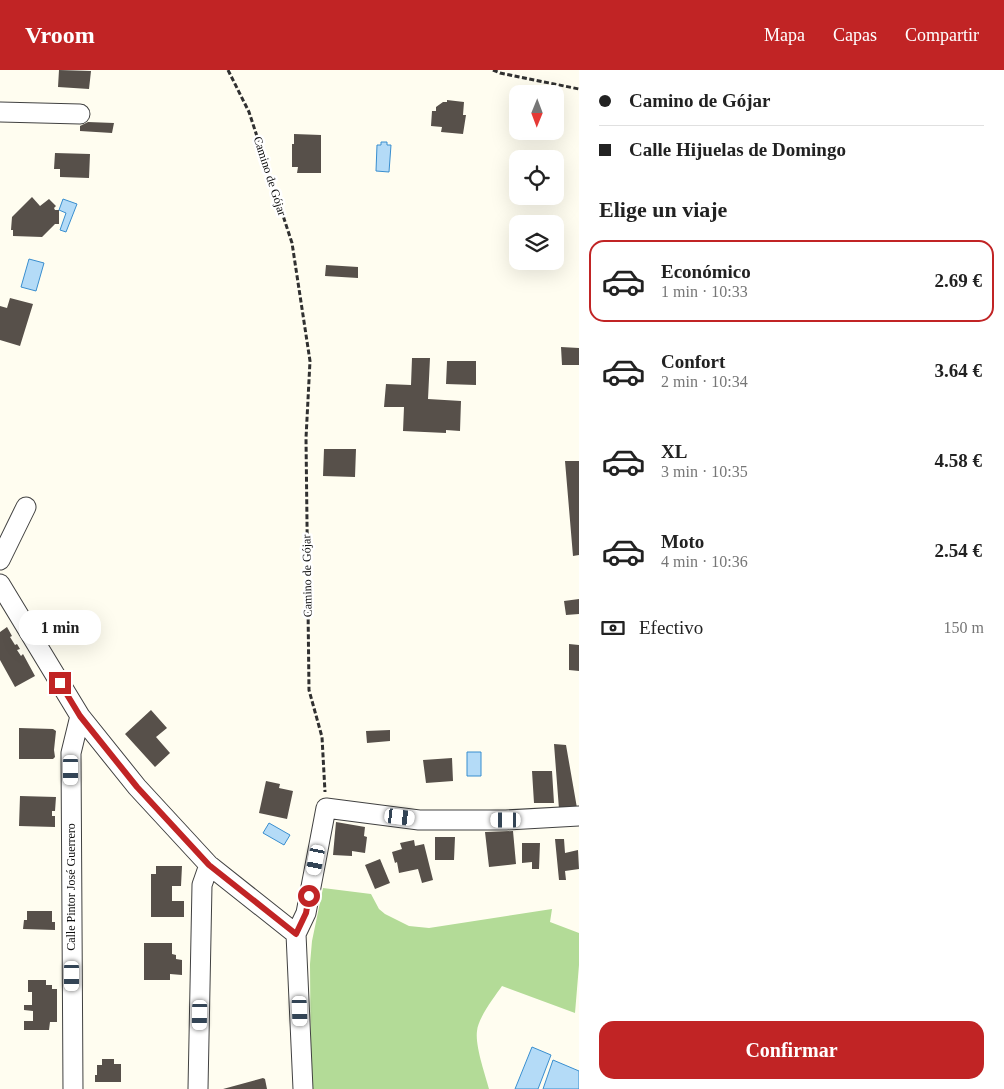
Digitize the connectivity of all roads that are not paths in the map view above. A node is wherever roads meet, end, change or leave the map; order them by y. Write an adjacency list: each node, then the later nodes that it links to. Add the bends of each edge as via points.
1 (0, 112): 2 (street)
2 (80, 114)
3 (26, 507): 4 (street)
4 (0, 560)
5 (0, 584): 6 (street)
6 (80, 716): 8 (street, via 137,787); 10 (street, Calle Pintor José Guerrero, via 71,752)
7 (579, 816): 9 (street, via 419,820 326,808 306,913)
8 (209, 865): 9 (street); 11 (street, via 202,885)
9 (296, 934): 12 (street)
10 (73, 1089)
11 (198, 1089)
12 (303, 1089)

